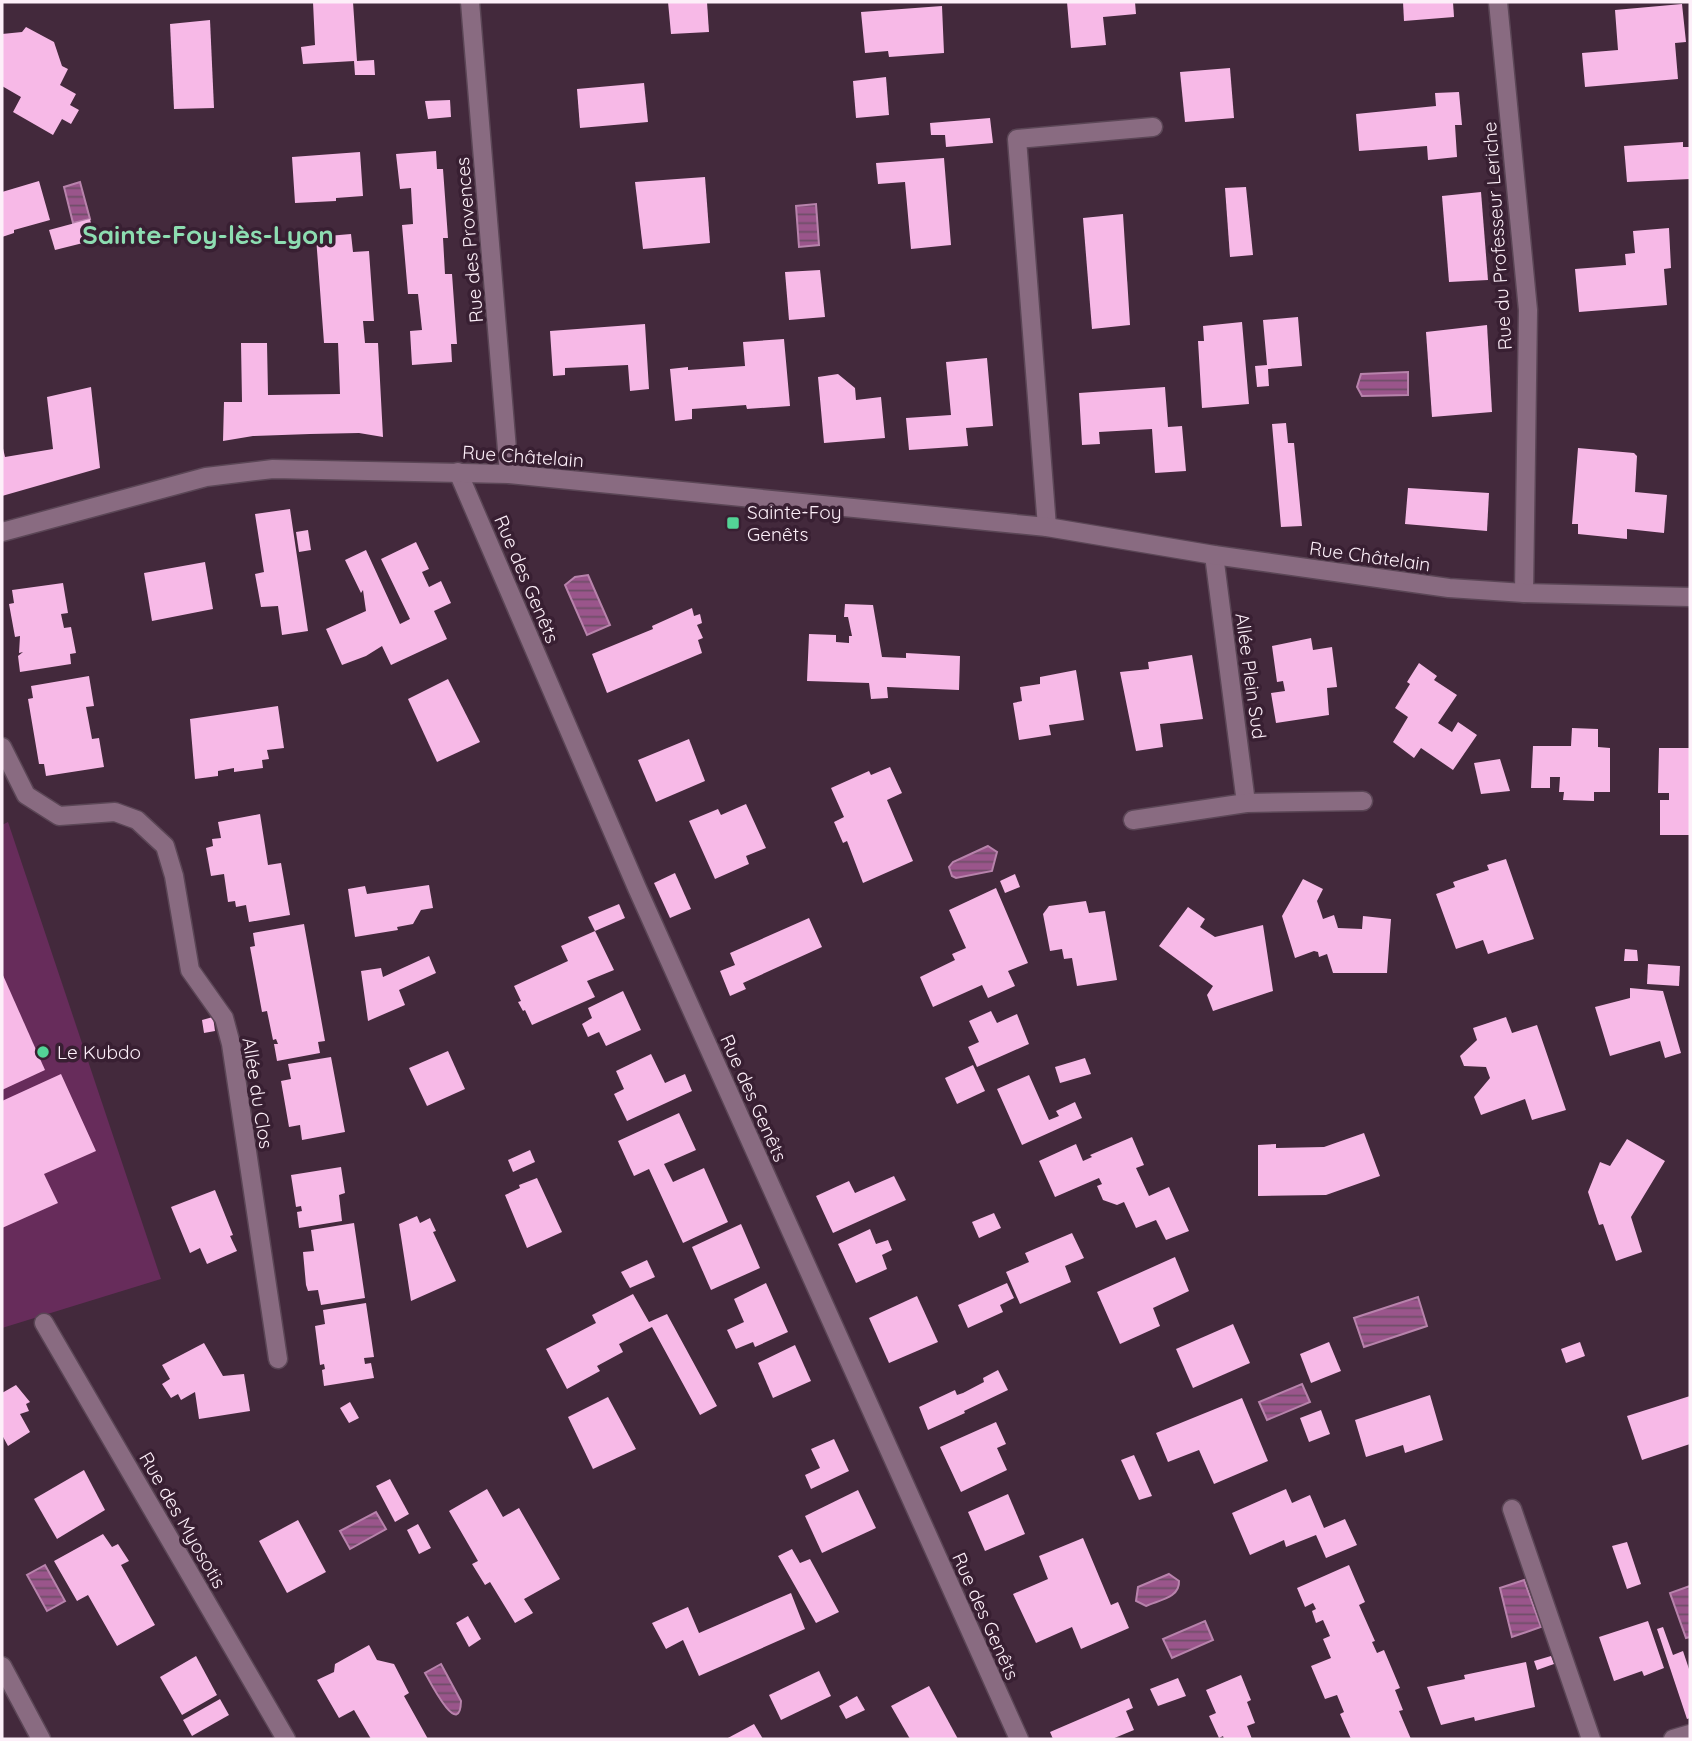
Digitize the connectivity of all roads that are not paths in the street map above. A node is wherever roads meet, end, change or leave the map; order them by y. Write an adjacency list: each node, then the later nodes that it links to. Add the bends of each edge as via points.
1 (470, 2): 5 (street, Rue des Provences)
2 (1498, 2): 9 (street, Rue du Professeur Leriche, via 1528,310)
3 (1153, 127): 6 (street, via 1017,139)
4 (458, 472): 5 (street, Rue Châtelain); 7 (street, Rue Châtelain, via 273,469 206,477); 22 (street, Rue des Genêts, via 637,888)
5 (509, 474): 6 (street, Rue Châtelain)
6 (1046, 527): 8 (street, Rue Châtelain)
7 (2, 532)
8 (1214, 555): 9 (street, Rue Châtelain, via 1449,588); 13 (street, Allée Plein Sud)
9 (1524, 593): 10 (street, Rue Châtelain)
10 (1690, 597)
11 (2, 747): 16 (street, Allée du Clos, via 26,795 59,816 115,812 137,820 165,846 190,970 223,1018 230,1044)
12 (1363, 801): 13 (street)
13 (1246, 803): 14 (street)
14 (1133, 820)
15 (44, 1323): 21 (street, Rue des Myosotis)
16 (278, 1359)
17 (1512, 1509): 23 (street)
18 (2, 1666): 20 (street)
19 (1690, 1734): 24 (street)
20 (41, 1739)
21 (286, 1739)
22 (1019, 1739)
23 (1591, 1739)
24 (1674, 1739)

